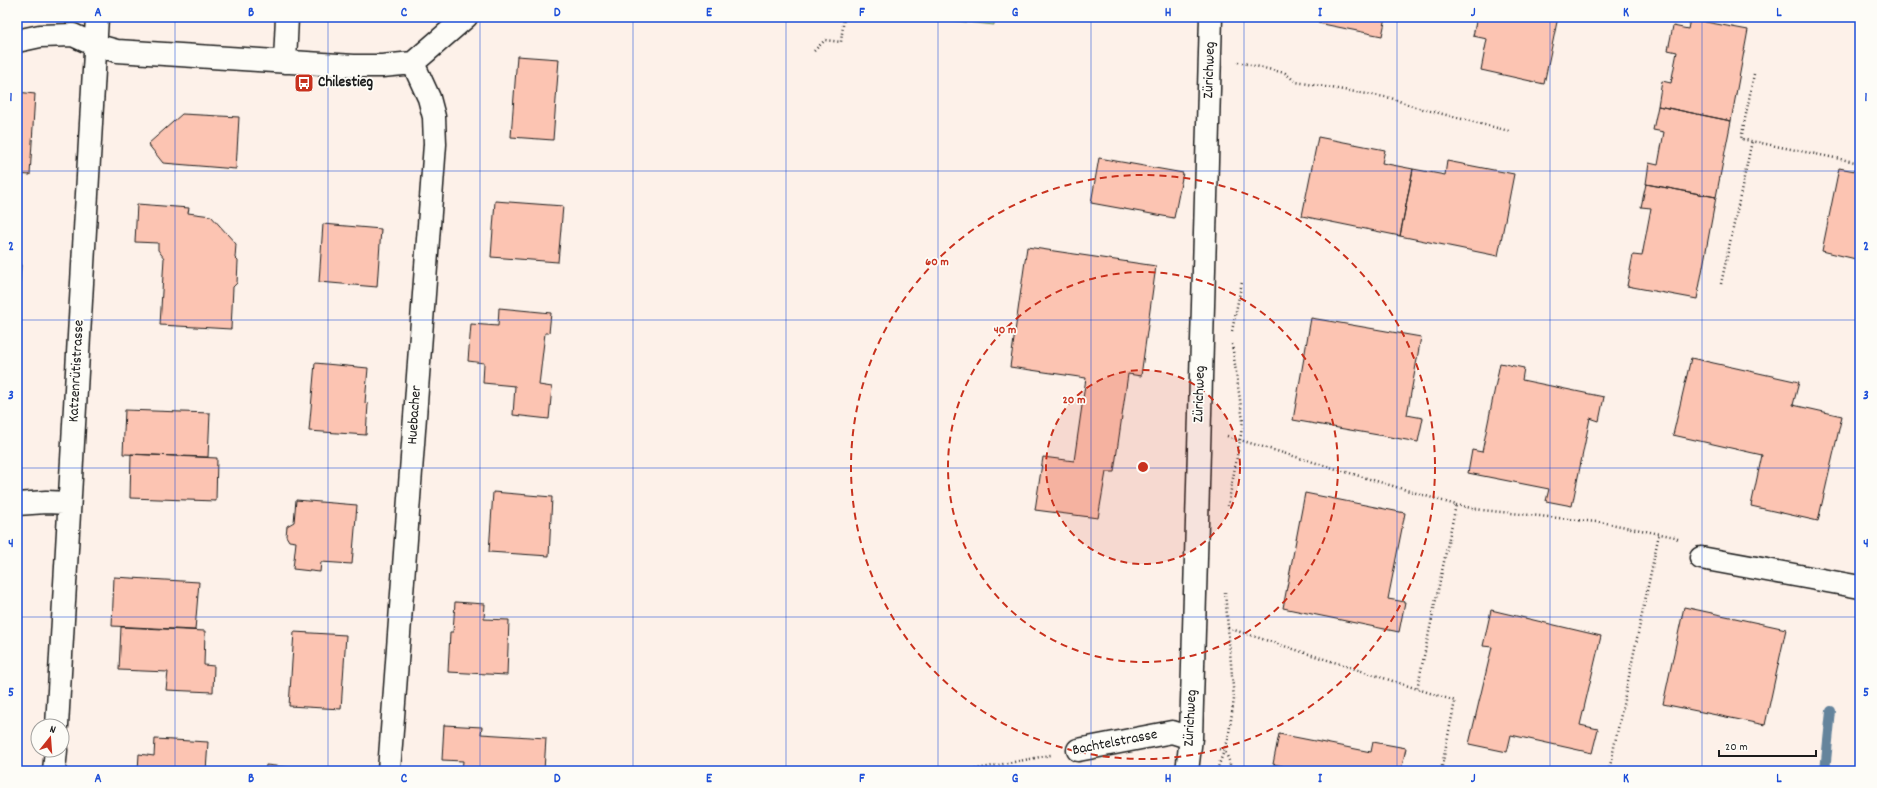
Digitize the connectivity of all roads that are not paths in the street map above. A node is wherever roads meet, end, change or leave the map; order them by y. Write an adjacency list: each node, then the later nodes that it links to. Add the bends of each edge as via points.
1 (97, 17): 6 (street, Katzenrütistrasse)
2 (287, 17): 7 (street)
3 (466, 17): 8 (street)
4 (1211, 17): 14 (street, Zürichweg)
5 (17, 41): 6 (street, via 40,36 73,35)
6 (95, 45): 7 (street, via 117,51); 9 (street, Katzenrütistrasse)
7 (285, 62): 8 (street, via 354,66)
8 (413, 63): 18 (street, Huebacher, via 430,98 435,144)
9 (70, 503): 10 (street); 13 (street, Katzenrütistrasse)
10 (17, 504)
11 (1701, 558): 12 (street)
12 (1860, 587)
13 (57, 718)
14 (1191, 738): 15 (street, Bachtelstrasse, via 1172,732); 19 (street, Zürichweg)
15 (1078, 750)
16 (55, 758): 17 (street)
17 (54, 771)
18 (389, 771)
19 (1187, 771)

